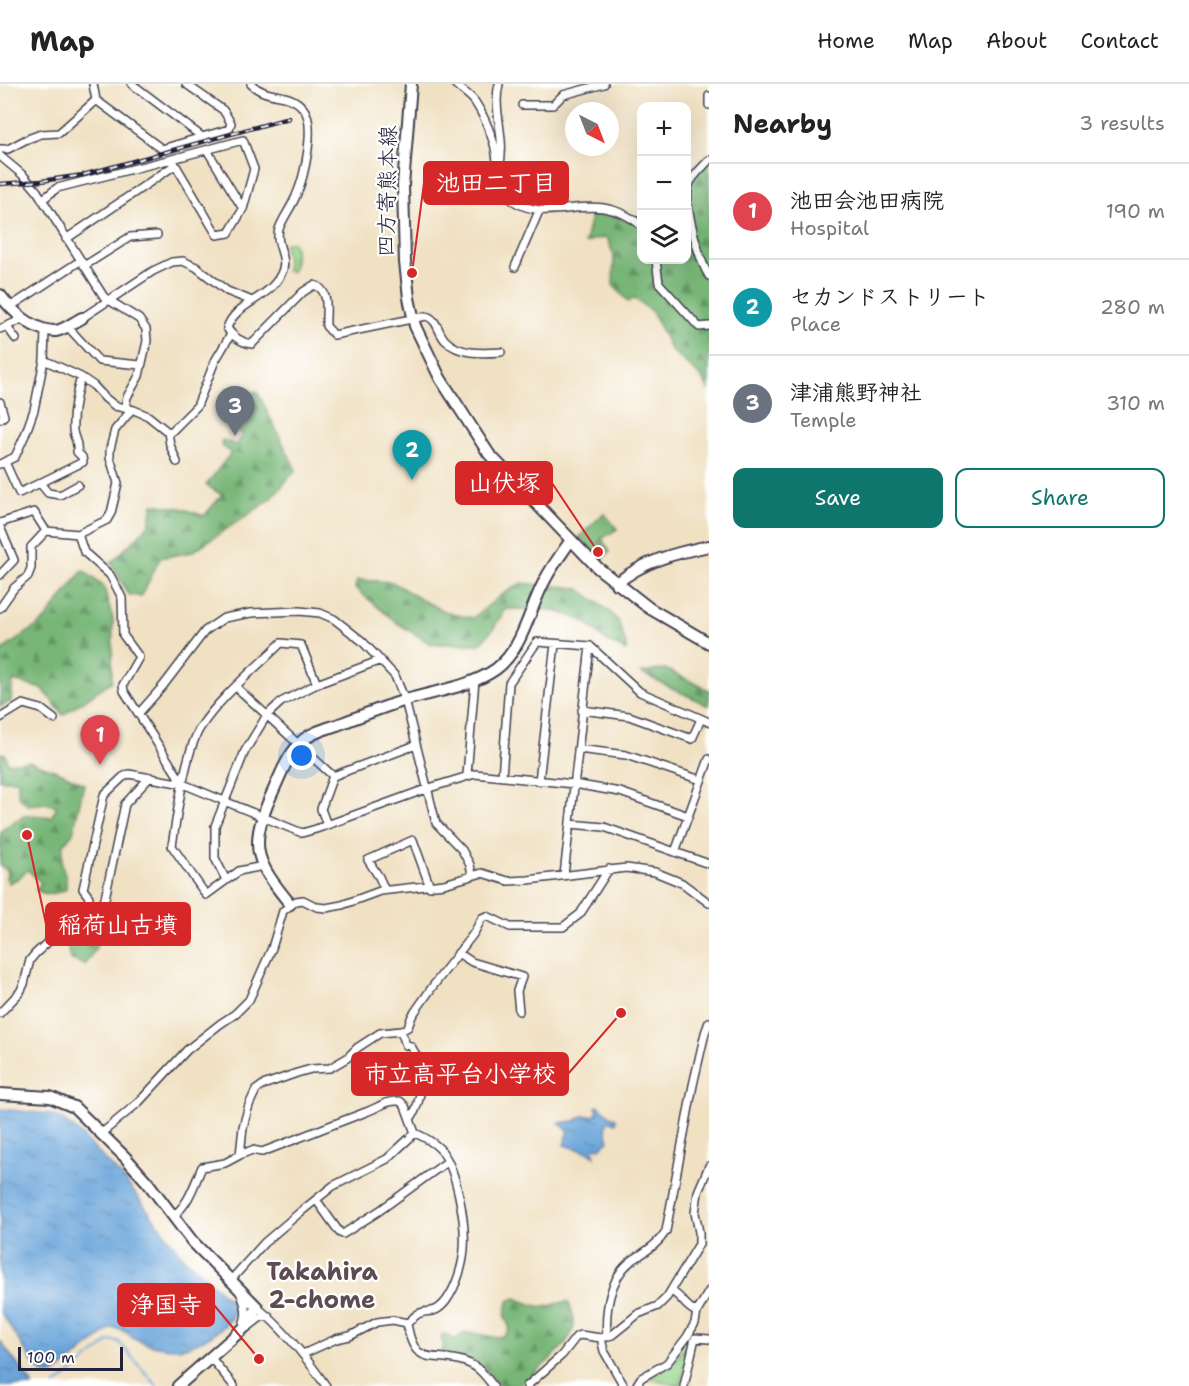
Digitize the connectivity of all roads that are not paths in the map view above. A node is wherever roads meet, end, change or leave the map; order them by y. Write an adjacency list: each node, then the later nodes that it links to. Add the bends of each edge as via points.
1 (93, 84): 10 (street)
2 (132, 84): 13 (street)
3 (186, 84): 13 (street, via 223,110 231,123 229,129)
4 (250, 84): 32 (street, via 268,95 296,100 305,110 310,129 304,175 278,235 282,273 268,291)
5 (411, 84): 36 (street, 四方寄熊本線, via 403,221)
6 (454, 84): 19 (street, via 475,102 494,143)
7 (499, 84): 19 (street, via 502,158)
8 (604, 84): 11 (street, via 563,94 553,105)
9 (709, 96): 12 (street)
10 (96, 100): 13 (street, via 162,149); 14 (street, via 59,133 41,134)
11 (522, 105)
12 (709, 105)
13 (201, 136)
14 (0, 149)
15 (207, 150): 18 (street); 21 (street); 21 (street, via 243,140 254,169)
16 (0, 156): 20 (street, via 24,176)
17 (709, 160): 29 (street, via 689,183 688,191 692,228)
18 (174, 162): 20 (street, via 57,188); 21 (street, via 216,235 229,233); 25 (street)
19 (498, 169): 22 (street, via 508,198)
20 (42, 200): 25 (street)
21 (243, 209)
22 (539, 211): 23 (street, via 604,207); 28 (street)
23 (637, 223)
24 (158, 235): 26 (street, via 130,237)
25 (66, 239): 26 (street)
26 (82, 264): 31 (street); 33 (street)
27 (657, 264): 38 (street, via 659,283 667,294 699,327)
28 (515, 267)
29 (709, 276)
30 (0, 295): 33 (street)
31 (107, 301): 32 (street, via 153,271 183,261 232,294); 35 (street); 45 (street, via 144,324 148,334)
32 (252, 301): 41 (street, via 231,319 227,328)
33 (10, 307): 34 (street)
34 (22, 318): 39 (street); 40 (street)
35 (81, 318): 37 (street)
36 (414, 319): 41 (street, via 334,335 326,326 324,292 314,285 252,344); 43 (street, via 430,317 446,341 459,348); 59 (street, 四方寄熊本線, via 440,378 489,454)
37 (67, 326): 40 (street, via 58,331); 45 (street, via 99,362)
38 (709, 326)
39 (3, 328): 42 (street)
40 (45, 330): 44 (street)
41 (231, 334): 50 (street, via 197,406)
42 (16, 339)
43 (501, 352)
44 (44, 360): 46 (street); 52 (street, via 25,435 15,457)
45 (141, 365): 48 (street, via 127,397)
46 (81, 377): 48 (street, via 115,406); 53 (street, via 72,433 83,462)
47 (0, 402): 49 (street, via 4,412)
48 (128, 409): 50 (street, via 148,416); 58 (street, via 127,417 115,430 110,449 118,483 111,513 107,520)
49 (0, 419)
50 (168, 432): 51 (street)
51 (177, 462)
52 (3, 463): 53 (street, via 19,493)
53 (40, 483): 54 (street, via 54,495)
54 (78, 485)
55 (0, 522): 57 (street, via 34,512)
56 (0, 527): 61 (street, via 14,560)
57 (46, 531): 58 (street); 63 (street, via 31,547 28,576)
58 (78, 534): 73 (street, via 84,552 110,575 122,598 123,635 140,657 123,685)
59 (571, 540): 62 (street, 四方寄熊本線); 68 (street, via 546,578 512,654)
60 (709, 546): 62 (street, via 666,556 631,572)
61 (0, 575)
62 (616, 584): 64 (street, 四方寄熊本線)
63 (0, 608)
64 (709, 643)
65 (555, 644): 66 (street); 86 (street, via 537,642 509,683); 88 (street)
66 (590, 646): 72 (street); 77 (street, via 640,692)
67 (381, 660): 69 (street); 71 (street, via 396,676); 73 (street, via 353,633 320,613 235,615 205,631)
68 (475, 680): 71 (street); 83 (street)
69 (317, 684): 70 (street, via 301,645 281,643); 74 (street, via 281,702)
70 (236, 687): 74 (street); 89 (street, via 199,730)
71 (405, 700): 79 (street, via 310,735); 80 (street)
72 (582, 710): 77 (street, via 629,716 692,739); 81 (street)
73 (139, 713): 89 (street)
74 (267, 715): 79 (street); 92 (street, via 245,751)
75 (0, 718): 76 (street, via 22,704 41,709)
76 (54, 719)
77 (701, 719): 78 (street)
78 (709, 722)
79 (299, 744): 84 (street); 94 (street, via 285,764)
80 (416, 745): 84 (street); 91 (street)
81 (578, 749): 87 (street, via 626,755); 90 (street)
82 (709, 759): 87 (street)
83 (467, 775): 86 (street); 91 (street)
84 (333, 776): 96 (street, via 321,809)
85 (150, 777): 89 (street); 106 (street, via 124,804); 111 (street, via 129,774 104,795 83,890 90,897 88,904 65,918 30,960 20,992)
86 (502, 777): 88 (street)
87 (701, 780): 93 (street)
88 (539, 781): 90 (street)
89 (183, 784): 92 (street); 103 (street, via 172,846 206,896)
90 (574, 784): 93 (street, via 620,792); 95 (street)
91 (426, 789): 96 (street); 101 (street, via 436,823 462,850)
92 (225, 802): 94 (street); 103 (street, via 215,826 215,858)
93 (688, 816): 97 (street)
94 (262, 818): 96 (street, via 302,833); 99 (street, via 257,834)
95 (570, 824): 97 (street, via 604,827); 102 (street)
96 (327, 825)
97 (675, 852): 98 (street)
98 (709, 864)
99 (263, 866): 103 (street, via 238,871); 108 (street)
100 (609, 868): 102 (street); 107 (street, via 655,872 682,883); 109 (street, via 580,914 569,924 551,928 510,927 487,916)
101 (472, 874): 102 (street, via 508,881); 104 (street)
102 (564, 875)
103 (226, 880)
104 (430, 886): 105 (street); 105 (street, via 413,840 368,860)
105 (385, 890): 108 (street, via 342,905 317,907 303,900)
106 (104, 903)
107 (709, 903)
108 (290, 904): 116 (street, via 249,1000 187,1050)
109 (458, 953): 110 (street, via 472,962 522,977 517,991); 113 (street)
110 (519, 1011)
111 (0, 1013)
112 (709, 1022): 133 (street, via 666,1231 657,1244 623,1269 606,1310)
113 (401, 1031): 115 (street, via 405,1045 411,1046 419,1062 421,1074 417,1107); 118 (street, via 380,1033 330,1068 297,1073 256,1090 246,1116)
114 (0, 1094): 116 (street, via 61,1101 74,1107)
115 (410, 1119): 117 (street); 118 (street, via 400,1101 390,1100 262,1152 252,1150)
116 (102, 1133): 122 (street)
117 (415, 1133): 119 (street, via 439,1148); 121 (street, via 387,1159 333,1186)
118 (240, 1155): 122 (street, via 225,1163 202,1167 187,1202)
119 (448, 1161): 121 (street, via 343,1234); 130 (street, via 463,1228 460,1270 438,1309 418,1314)
120 (709, 1166): 125 (street, via 698,1192 695,1213 699,1244)
121 (316, 1201): 123 (street, via 264,1244)
122 (173, 1216): 123 (street)
123 (230, 1281): 124 (street)
124 (240, 1291): 127 (street); 131 (street, via 246,1315)
125 (671, 1291): 128 (street); 133 (street, via 662,1303 646,1309)
126 (709, 1291): 128 (street)
127 (258, 1307): 129 (street); 131 (street)
128 (697, 1312): 132 (street)
129 (269, 1316): 131 (street, via 261,1317); 135 (street)
130 (407, 1323): 135 (street, via 377,1322); 140 (street, via 420,1354 472,1364)
131 (237, 1334): 136 (street)
132 (691, 1337): 134 (street); 143 (street, via 667,1363 641,1378); 144 (street)
133 (604, 1338): 141 (street, via 576,1337); 142 (street, via 604,1351)
134 (709, 1339)
135 (303, 1354): 139 (street)
136 (211, 1358): 137 (street); 138 (street)
137 (182, 1385)
138 (234, 1386)
139 (326, 1386)
140 (493, 1386)
141 (527, 1386)
142 (624, 1386)
143 (636, 1386)
144 (684, 1386)

